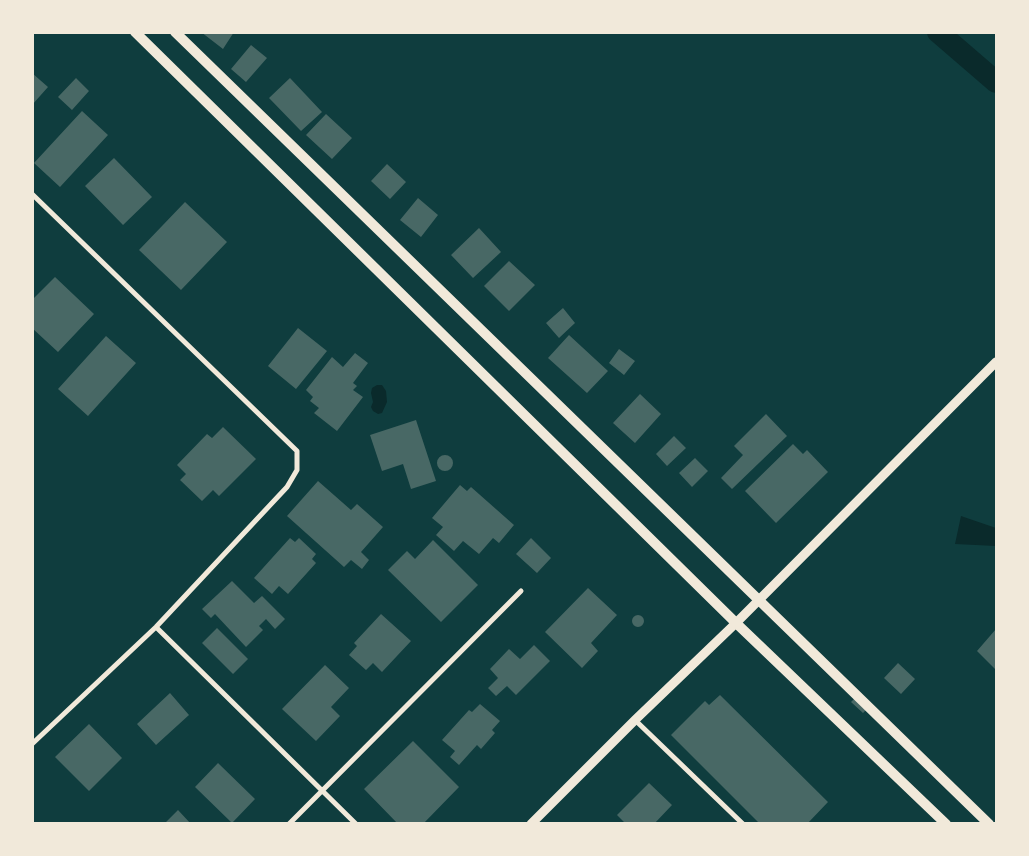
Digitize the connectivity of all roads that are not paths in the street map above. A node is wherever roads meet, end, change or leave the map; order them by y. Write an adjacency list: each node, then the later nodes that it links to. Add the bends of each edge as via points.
1 (135, 32): 7 (main road)
2 (175, 32): 6 (main road)
3 (32, 194): 8 (street, via 297,451 297,470 287,487)
4 (996, 362): 6 (street)
5 (521, 591): 11 (street)
6 (759, 600): 7 (street); 17 (main road)
7 (736, 623): 9 (street); 16 (main road)
8 (156, 627): 10 (street); 11 (street)
9 (635, 720): 14 (street); 15 (street)
10 (32, 744)
11 (322, 790): 12 (street); 13 (street)
12 (289, 824)
13 (356, 824)
14 (531, 824)
15 (743, 824)
16 (946, 824)
17 (989, 824)

